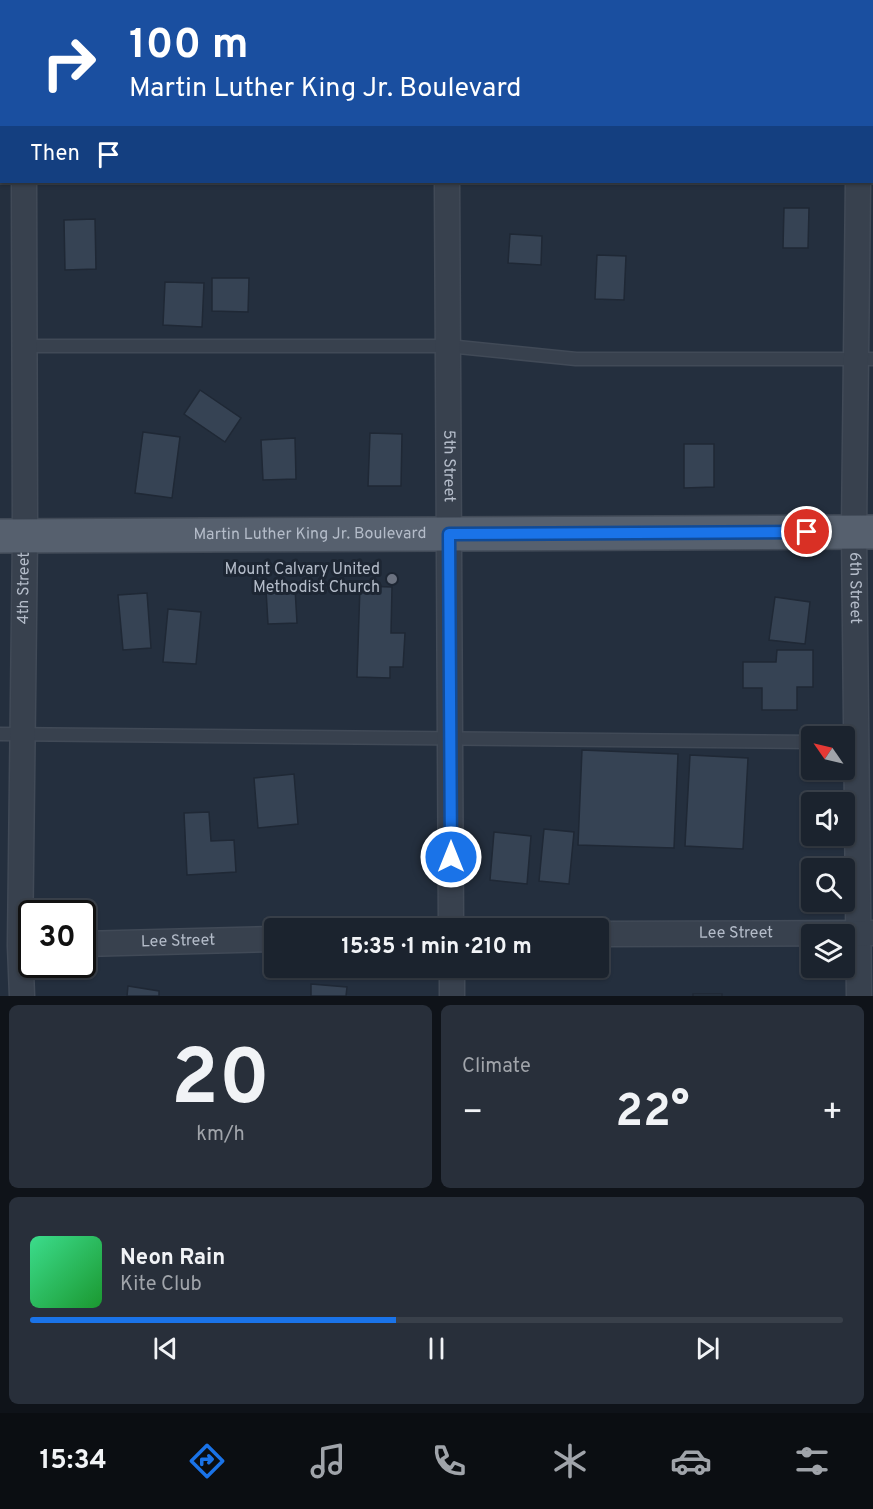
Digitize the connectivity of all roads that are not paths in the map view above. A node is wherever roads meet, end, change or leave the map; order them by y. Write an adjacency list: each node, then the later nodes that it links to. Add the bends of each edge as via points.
1 (24, 183): 4 (street, 4th Street)
2 (447, 183): 5 (street, 5th Street)
3 (858, 183): 6 (street, 6th Street)
4 (24, 346): 5 (lane); 9 (street, 4th Street)
5 (448, 346): 6 (lane, via 576,359); 8 (street, 5th Street)
6 (865, 359): 7 (street, 6th Street)
7 (864, 532): 8 (main road, Martin Luther King Jr. Boulevard); 10 (street, 6th Street)
8 (449, 534): 9 (main road, Martin Luther King Jr. Boulevard); 12 (street, 5th Street)
9 (12, 536): 11 (street, 4th Street)
10 (852, 726)
11 (11, 734): 12 (lane); 20 (street, 4th Street)
12 (450, 738): 13 (lane); 15 (street, 5th Street)
13 (801, 742)
14 (854, 780): 16 (street, 6th Street)
15 (451, 918)
16 (866, 933): 17 (street, Lee Street); 24 (street, 6th Street)
17 (609, 934)
18 (264, 939): 19 (street, Lee Street)
19 (96, 944)
20 (17, 946): 22 (street, 4th Street)
21 (452, 978): 23 (street)
22 (22, 996)
23 (452, 996)
24 (859, 996)

